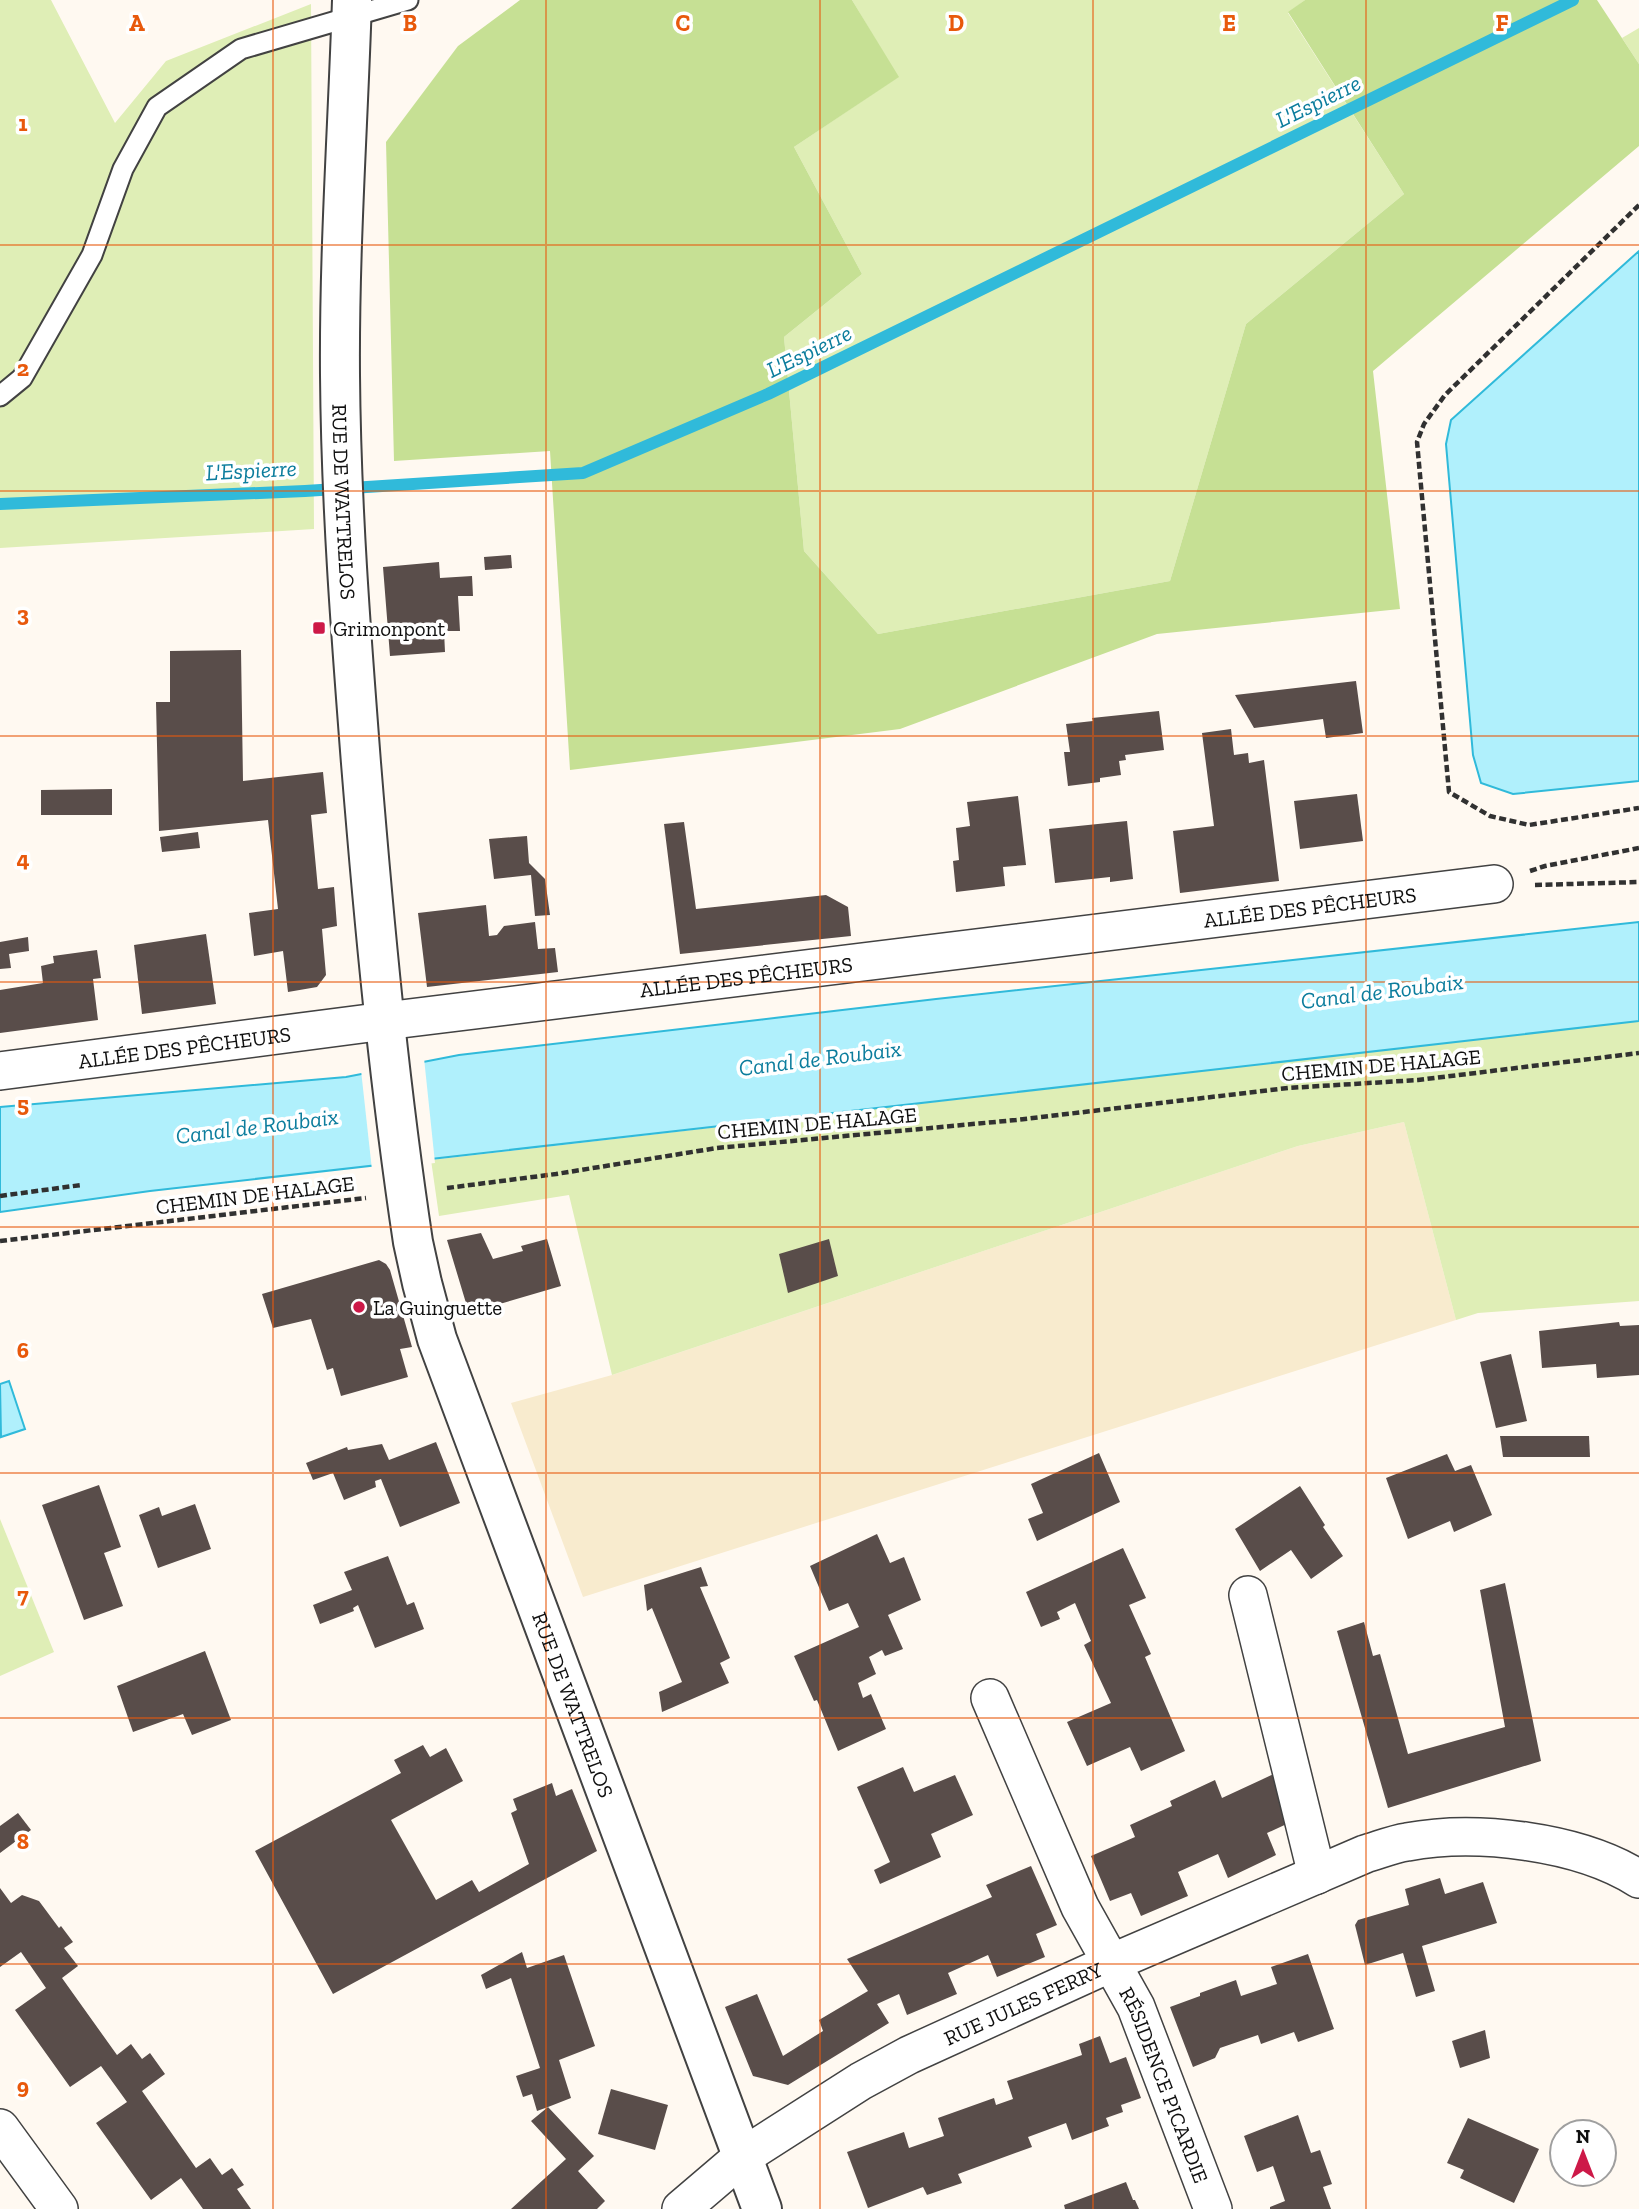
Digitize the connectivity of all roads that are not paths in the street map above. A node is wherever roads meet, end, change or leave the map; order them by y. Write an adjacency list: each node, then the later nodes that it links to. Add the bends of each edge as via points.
1 (408, 0): 2 (lane)
2 (351, 8): 3 (lane, via 241,49 157,107 124,169 92,256 22,378); 5 (street, RUE DE WATTRELOS, via 341,276 342,448 350,624)
3 (0, 396)
4 (1494, 884): 5 (street, ALLÉE DES PÊCHEURS)
5 (386, 1032): 6 (street, ALLÉE DES PÊCHEURS); 13 (street, RUE DE WATTRELOS, via 406,1194 437,1339)
6 (0, 1071)
7 (1248, 1595): 10 (street)
8 (990, 1698): 11 (street, RÉSIDENCE PICARDIE, via 1080,1907)
9 (1635, 1864): 10 (street, RUE JULES FERRY, via 1547,1844 1449,1837 1405,1842)
10 (1317, 1875): 11 (street, RUE JULES FERRY)
11 (1111, 1963): 13 (street, RUE JULES FERRY, via 909,2054); 17 (street, RÉSIDENCE PICARDIE, via 1136,2007)
12 (0, 2128): 14 (street)
13 (742, 2157): 15 (street, RUE JULES FERRY); 16 (street, RUE DE WATTRELOS)
14 (60, 2209)
15 (681, 2209)
16 (762, 2209)
17 (1213, 2209)

